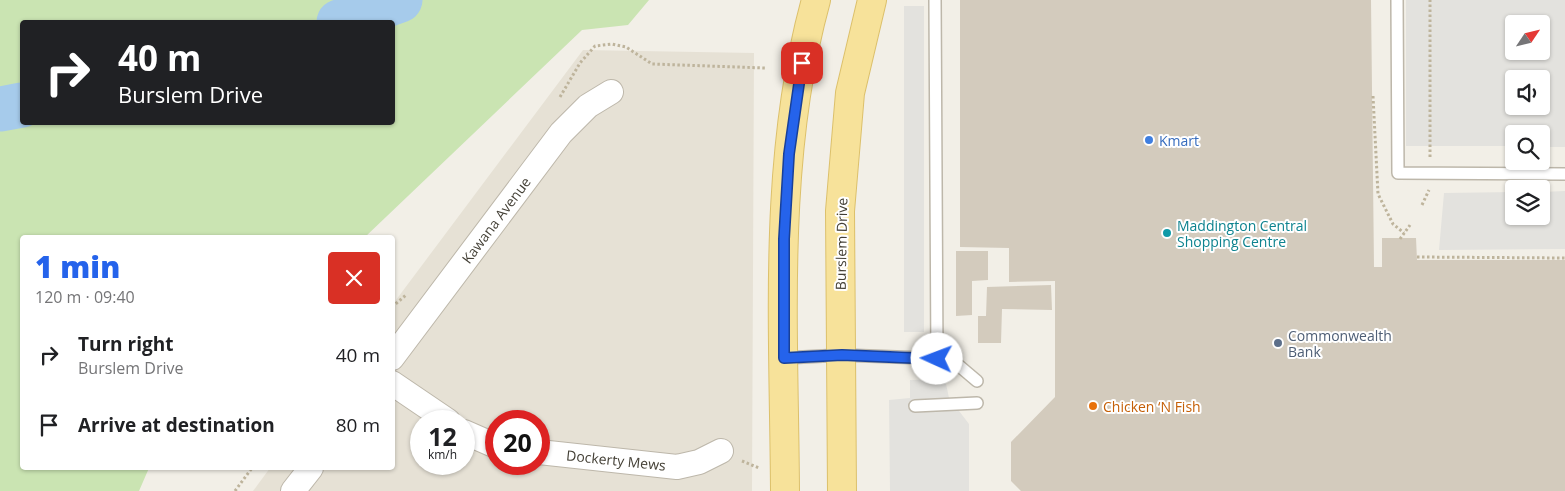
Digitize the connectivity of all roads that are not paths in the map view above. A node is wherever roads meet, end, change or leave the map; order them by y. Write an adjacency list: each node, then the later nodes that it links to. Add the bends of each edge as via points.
1 (816, 0): 9 (main road, via 790,137 784,239)
2 (872, 0): 8 (main road, Burslem Drive, via 849,103 840,211)
3 (935, 0): 10 (lane)
4 (1396, 0): 6 (lane, via 1398,173)
5 (611, 92): 7 (street, Kawana Avenue, via 588,106 562,133)
6 (1565, 174)
7 (395, 354)
8 (842, 355): 9 (lane); 10 (lane); 21 (main road, Burslem Drive)
9 (784, 358): 20 (main road)
10 (937, 359): 11 (lane, via 951,359)
11 (977, 381)
12 (395, 385): 15 (street)
13 (977, 403): 14 (lane)
14 (915, 406)
15 (432, 410)
16 (721, 451): 17 (street, Dockerty Mews, via 699,462 677,467)
17 (550, 453)
18 (309, 470): 19 (street)
19 (293, 491)
20 (785, 491)
21 (842, 491)

